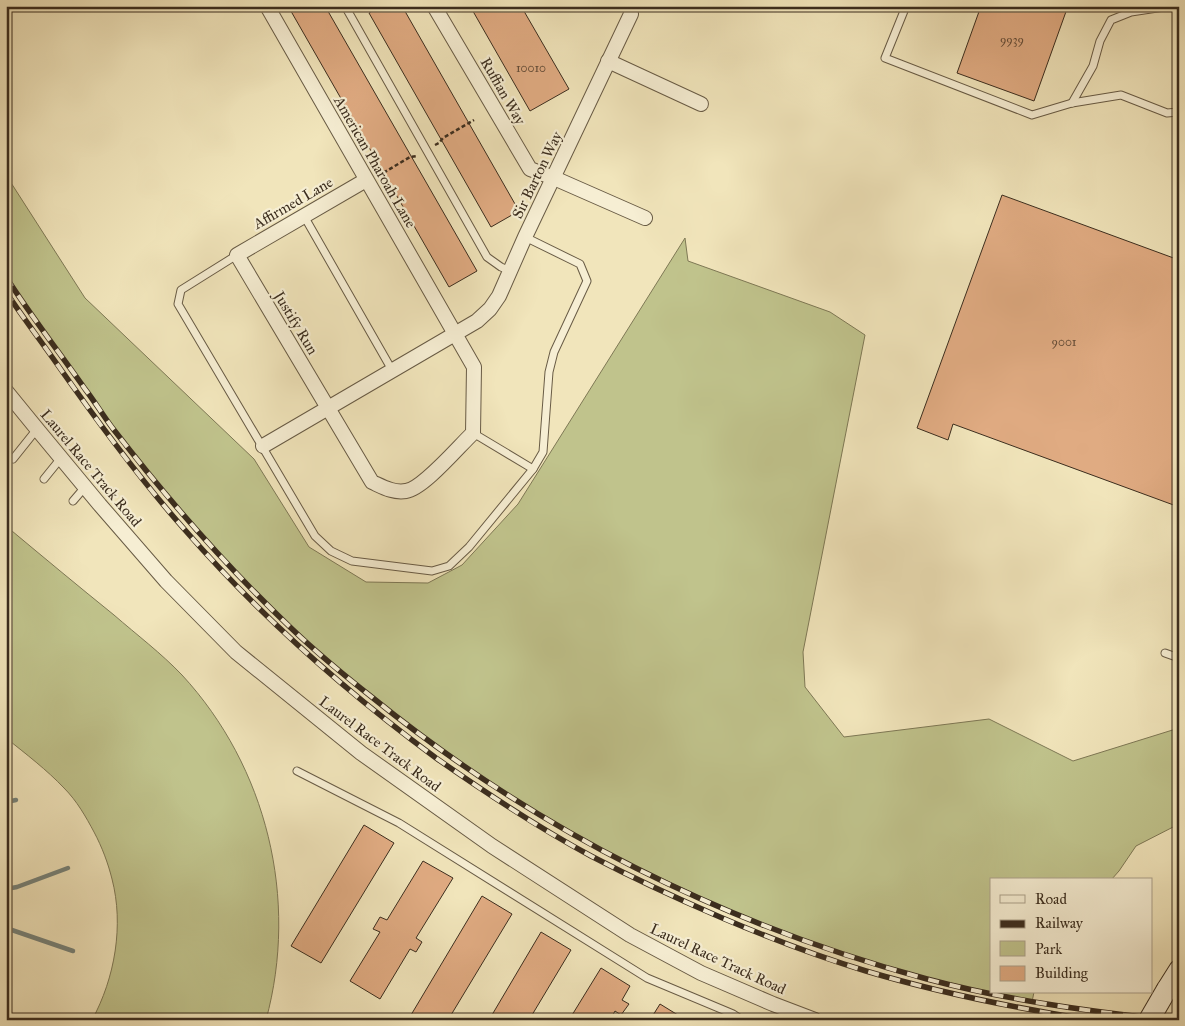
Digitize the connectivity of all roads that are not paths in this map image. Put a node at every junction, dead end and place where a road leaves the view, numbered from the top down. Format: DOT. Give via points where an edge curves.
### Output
graph roads {
  1 [pos="267,6"];
  2 [pos="345,6"];
  3 [pos="434,6"];
  4 [pos="906,6"];
  5 [pos="1179,7"];
  6 [pos="631,14"];
  7 [pos="608,61"];
  8 [pos="1072,103"];
  9 [pos="701,104"];
  10 [pos="1179,112"];
  11 [pos="372,178"];
  12 [pos="554,178"];
  13 [pos="304,216"];
  14 [pos="645,218"];
  15 [pos="525,238"];
  16 [pos="237,255"];
  17 [pos="510,272"];
  18 [pos="454,333"];
  19 [pos="392,370"];
  20 [pos="8,399"];
  21 [pos="328,408"];
  22 [pos="37,429"];
  23 [pos="473,433"];
  24 [pos="262,446"];
  25 [pos="61,458"];
  26 [pos="13,459"];
  27 [pos="533,469"];
  28 [pos="44,479"];
  29 [pos="85,487"];
  30 [pos="73,501"];
  31 [pos="1165,653"];
  32 [pos="1179,658"];
  33 [pos="297,771"];
  34 [pos="1179,970"];
  35 [pos="742,1020"];
  36 [pos="815,1020"];
  37 [pos="1149,1020"];
  1 -- 11 [label="street, American Pharoah Lane"];
  2 -- 17 [label="lane" via="487,257"];
  3 -- 12 [label="street, Ruffian Way" via="530,169"];
  4 -- 8 [label="lane" via="885,58 1032,115"];
  5 -- 8 [label="lane" via="1131,12 1111,20 1100,41 1093,66"];
  6 -- 7 [label="street, Sir Barton Way"];
  7 -- 9 [label="street"];
  7 -- 12 [label="street, Sir Barton Way"];
  8 -- 10 [label="lane" via="1121,95 1167,113"];
  11 -- 13 [label="street, Affirmed Lane"];
  11 -- 18 [label="street, American Pharoah Lane"];
  12 -- 14 [label="street, Ruffian Way"];
  12 -- 15 [label="street, Sir Barton Way"];
  13 -- 16 [label="street, Affirmed Lane"];
  13 -- 19 [label="lane"];
  15 -- 17 [label="street, Sir Barton Way"];
  15 -- 27 [label="lane" via="580,264 587,281 554,352 549,372 544,452"];
  16 -- 21 [label="street, Justify Run"];
  16 -- 24 [label="lane" via="181,290 178,304"];
  17 -- 18 [label="street, Sir Barton Way" via="490,309 477,321"];
  18 -- 19 [label="street, Sir Barton Way"];
  18 -- 23 [label="street, American Pharoah Lane" via="474,367"];
  19 -- 21 [label="street, Sir Barton Way"];
  20 -- 22 [label="street, Laurel Race Track Road"];
  21 -- 23 [label="street, Justify Run" via="372,482 390,490 407,491 424,482"];
  21 -- 24 [label="street, Sir Barton Way"];
  22 -- 25 [label="street, Laurel Race Track Road"];
  22 -- 26 [label="lane"];
  23 -- 27 [label="lane"];
  24 -- 27 [label="lane" via="315,536 331,551 352,561 432,571 449,566 469,548"];
  25 -- 28 [label="lane"];
  25 -- 29 [label="street, Laurel Race Track Road"];
  29 -- 30 [label="lane"];
  29 -- 36 [label="street, Laurel Race Track Road" via="166,581 236,652 361,753 492,846 630,935 701,973"];
  31 -- 32 [label="lane"];
  33 -- 35 [label="lane" via="398,823 647,978"];
  34 -- 37 [label="street, bridge"];
}
